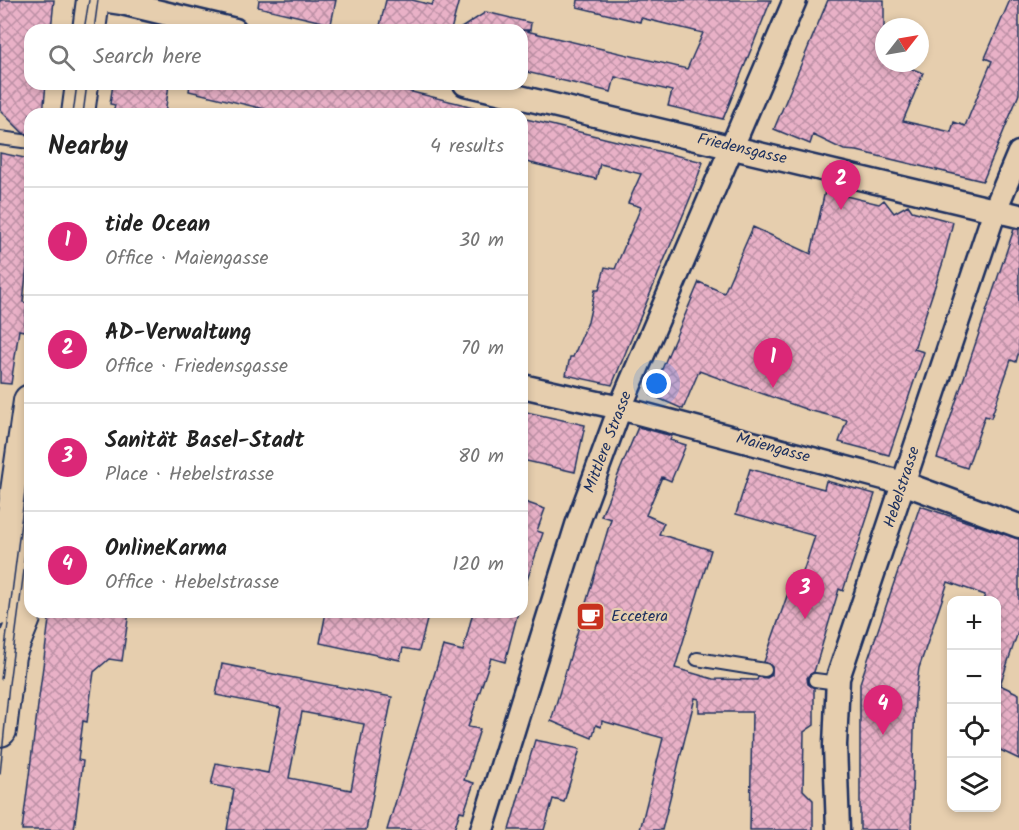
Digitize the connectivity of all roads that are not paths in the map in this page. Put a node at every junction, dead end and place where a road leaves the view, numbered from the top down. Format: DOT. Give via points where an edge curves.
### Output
graph roads {
  1 [pos="93,0"];
  2 [pos="102,0"];
  3 [pos="795,0"];
  4 [pos="90,24"];
  5 [pos="210,24"];
  6 [pos="81,90"];
  7 [pos="491,90"];
  8 [pos="79,108"];
  9 [pos="0,138"];
  10 [pos="24,141"];
  11 [pos="734,147"];
  12 [pos="1019,153"];
  13 [pos="995,210"];
  14 [pos="1019,216"];
  15 [pos="528,387"];
  16 [pos="620,408"];
  17 [pos="24,443"];
  18 [pos="903,483"];
  19 [pos="1019,526"];
  20 [pos="0,609"];
  21 [pos="0,616"];
  22 [pos="24,618"];
  23 [pos="4,654"];
  24 [pos="697,659"];
  25 [pos="765,670"];
  26 [pos="814,680"];
  27 [pos="838,683"];
  28 [pos="0,730"];
  29 [pos="482,830"];
  30 [pos="838,830"];
  1 -- 4 [label="main road"];
  2 -- 5 [label="street"];
  3 -- 11 [label="street, Mittlere Strasse"];
  6 -- 8 [label="main road"];
  7 -- 11 [label="street, Friedensgasse"];
  9 -- 10 [label="lane"];
  11 -- 13 [label="street, Friedensgasse"];
  11 -- 16 [label="street, Mittlere Strasse"];
  12 -- 13 [label="street, Hebelstrasse"];
  13 -- 14 [label="street, Friedensgasse"];
  13 -- 18 [label="street, Hebelstrasse"];
  15 -- 16 [label="street, Maiengasse"];
  16 -- 18 [label="street, Maiengasse"];
  16 -- 29 [label="street, Mittlere Strasse" via="577,525"];
  17 -- 20 [label="main road"];
  18 -- 19 [label="street, Maiengasse"];
  18 -- 27 [label="street, Hebelstrasse"];
  21 -- 23 [label="main road"];
  22 -- 23 [label="main road"];
  23 -- 28 [label="main road"];
  24 -- 25 [label="lane"];
  26 -- 27 [label="lane"];
  27 -- 30 [label="street, Hebelstrasse"];
}
